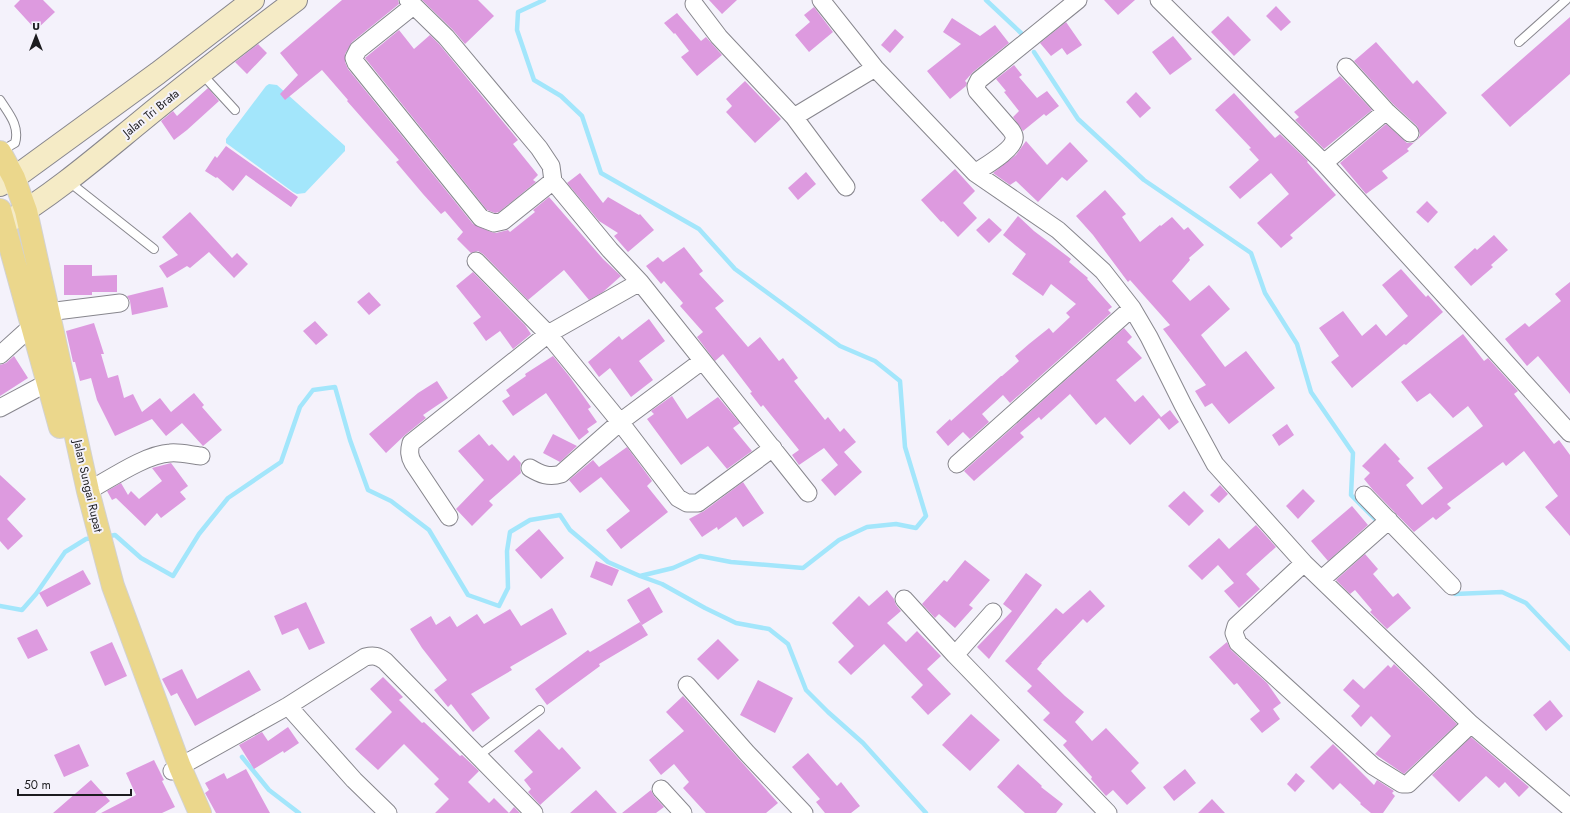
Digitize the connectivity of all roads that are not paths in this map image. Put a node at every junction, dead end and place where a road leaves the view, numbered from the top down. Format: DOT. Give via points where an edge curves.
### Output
graph roads {
  1 [pos="253,0"];
  2 [pos="296,0"];
  3 [pos="821,0"];
  4 [pos="1078,0"];
  5 [pos="1159,0"];
  6 [pos="1566,0"];
  7 [pos="410,3"];
  8 [pos="694,4"];
  9 [pos="205,37"];
  10 [pos="1519,42"];
  11 [pos="221,57"];
  12 [pos="1346,67"];
  13 [pos="875,68"];
  14 [pos="201,73"];
  15 [pos="0,100"];
  16 [pos="235,110"];
  17 [pos="1386,110"];
  18 [pos="794,117"];
  19 [pos="1410,133"];
  20 [pos="0,152"];
  21 [pos="1324,163"];
  22 [pos="976,173"];
  23 [pos="67,181"];
  24 [pos="7,182"];
  25 [pos="553,182"];
  26 [pos="846,187"];
  27 [pos="26,211"];
  28 [pos="2,217"];
  29 [pos="154,249"];
  30 [pos="476,261"];
  31 [pos="640,282"];
  32 [pos="120,303"];
  33 [pos="1132,308"];
  34 [pos="43,318"];
  35 [pos="548,334"];
  36 [pos="0,355"];
  37 [pos="702,361"];
  38 [pos="55,378"];
  39 [pos="0,408"];
  40 [pos="620,422"];
  41 [pos="1570,433"];
  42 [pos="773,448"];
  43 [pos="201,456"];
  44 [pos="957,464"];
  45 [pos="530,468"];
  46 [pos="808,493"];
  47 [pos="1364,495"];
  48 [pos="87,500"];
  49 [pos="449,517"];
  50 [pos="1388,520"];
  51 [pos="1304,563"];
  52 [pos="1322,579"];
  53 [pos="1452,586"];
  54 [pos="904,599"];
  55 [pos="993,612"];
  56 [pos="955,655"];
  57 [pos="687,685"];
  58 [pos="288,706"];
  59 [pos="540,710"];
  60 [pos="1471,724"];
  61 [pos="478,756"];
  62 [pos="176,769"];
  63 [pos="661,789"];
  64 [pos="1570,808"];
  65 [pos="187,813"];
  66 [pos="200,813"];
  67 [pos="388,813"];
  68 [pos="534,813"];
  69 [pos="683,813"];
  70 [pos="804,813"];
  71 [pos="1108,813"];
  1 -- 9 [label="street"];
  2 -- 11 [label="street, Jalan Tri Brata"];
  3 -- 13 [label="street"];
  4 -- 22 [label="street" via="976,83 978,91 1011,130 1014,139 1008,150"];
  5 -- 21 [label="street"];
  6 -- 10 [label="lane"];
  7 -- 25 [label="street" via="446,37 539,148 551,166"];
  7 -- 25 [label="street" via="358,50 354,58 356,63 481,218 494,223 503,221"];
  8 -- 18 [label="street" via="719,37"];
  9 -- 11 [label="street"];
  9 -- 24 [label="street"];
  11 -- 14 [label="street, Jalan Tri Brata"];
  12 -- 17 [label="street"];
  13 -- 18 [label="street"];
  13 -- 22 [label="street"];
  14 -- 16 [label="lane"];
  14 -- 23 [label="street, Jalan Tri Brata"];
  15 -- 20 [label="lane" via="14,122 18,134 15,143"];
  17 -- 19 [label="street"];
  17 -- 21 [label="street"];
  18 -- 26 [label="street"];
  20 -- 24 [label="main road, Jalan Sungai Rupat"];
  21 -- 41 [label="street"];
  22 -- 33 [label="street" via="1058,230 1103,271"];
  23 -- 27 [label="street, Jalan Tri Brata"];
  23 -- 29 [label="lane"];
  24 -- 27 [label="main road, Jalan Sungai Rupat"];
  25 -- 31 [label="street"];
  27 -- 28 [label="street, Jalan Tri Brata"];
  27 -- 34 [label="main road, Jalan Sungai Rupat"];
  28 -- 34 [label="main road, Jalan Sungai Rupat"];
  30 -- 35 [label="street"];
  31 -- 35 [label="street"];
  31 -- 37 [label="street"];
  32 -- 34 [label="street"];
  33 -- 44 [label="street"];
  33 -- 51 [label="street" via="1150,337 1215,464"];
  34 -- 36 [label="street"];
  34 -- 38 [label="main road, Jalan Sungai Rupat"];
  35 -- 40 [label="street"];
  35 -- 49 [label="street" via="411,443 409,456"];
  37 -- 40 [label="street"];
  37 -- 42 [label="street"];
  38 -- 39 [label="street"];
  38 -- 48 [label="main road, Jalan Sungai Rupat"];
  40 -- 42 [label="street" via="678,498 687,503 698,503"];
  40 -- 45 [label="street" via="561,474 545,476"];
  42 -- 46 [label="street"];
  43 -- 48 [label="street" via="171,452 158,454 134,466"];
  47 -- 50 [label="street"];
  48 -- 62 [label="main road, Jalan Sungai Rupat" via="109,586"];
  50 -- 52 [label="street"];
  50 -- 53 [label="street"];
  51 -- 52 [label="street"];
  51 -- 60 [label="street" via="1236,626 1234,633 1238,643 1373,766 1402,784 1408,784"];
  52 -- 60 [label="street"];
  54 -- 56 [label="street"];
  55 -- 56 [label="street"];
  56 -- 71 [label="street"];
  57 -- 70 [label="street"];
  58 -- 61 [label="street" via="366,657 380,657"];
  58 -- 62 [label="street"];
  58 -- 67 [label="street" via="354,780"];
  59 -- 61 [label="lane"];
  60 -- 64 [label="street"];
  61 -- 68 [label="street"];
  62 -- 65 [label="main road, Jalan Sungai Rupat"];
  62 -- 66 [label="main road, Jalan Sungai Rupat"];
  63 -- 69 [label="street"];
}
